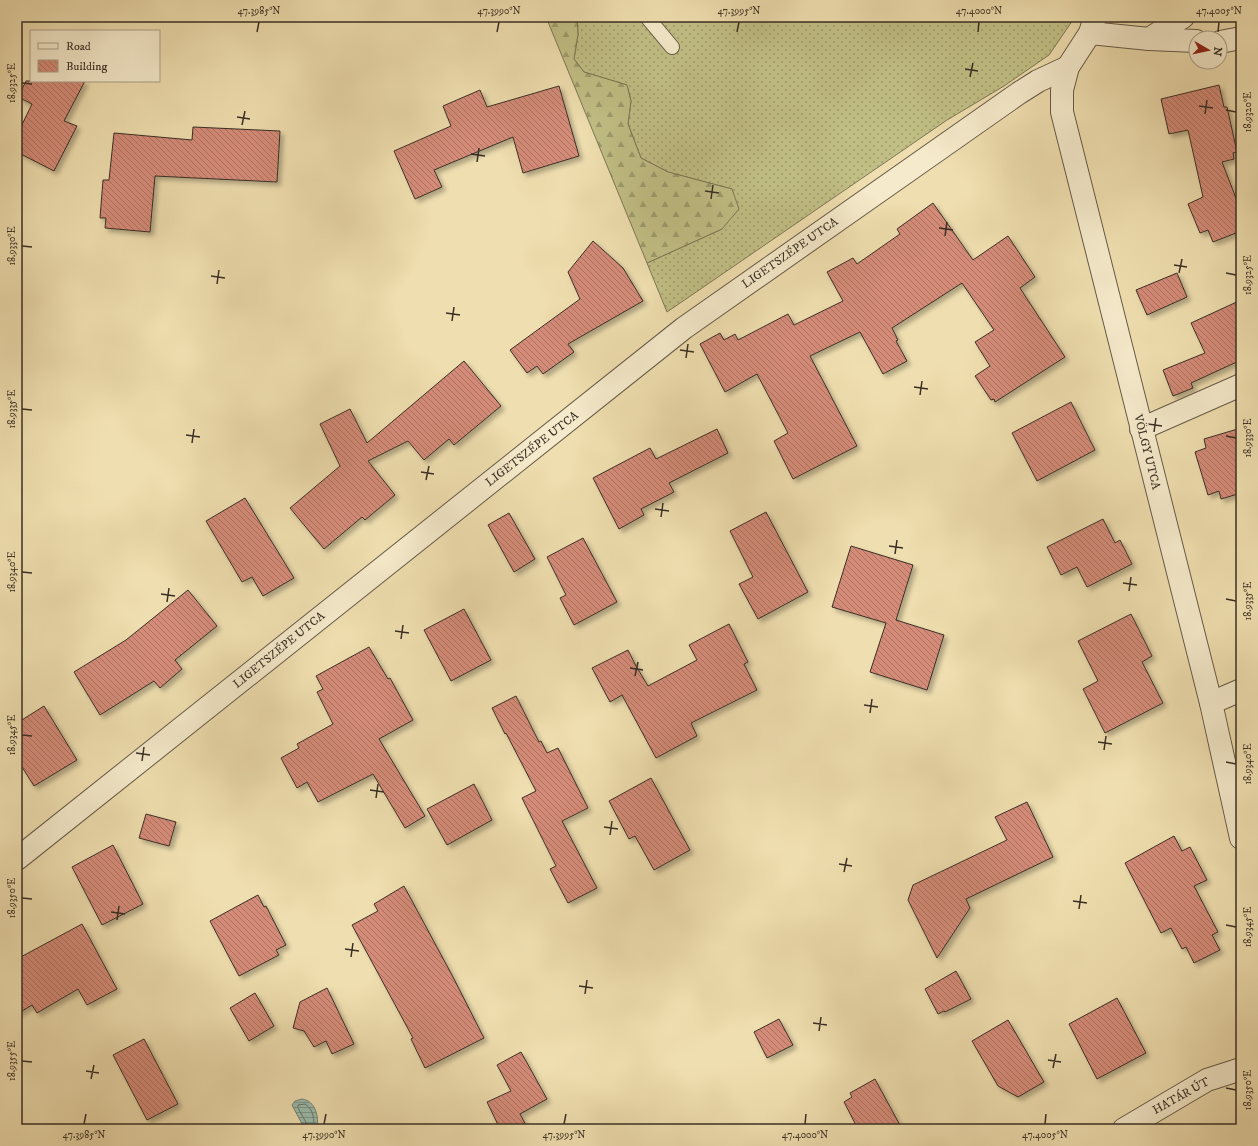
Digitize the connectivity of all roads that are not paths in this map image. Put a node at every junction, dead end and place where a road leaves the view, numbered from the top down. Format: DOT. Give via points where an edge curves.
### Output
graph roads {
  1 [pos="647,17"];
  2 [pos="1183,17"];
  3 [pos="1092,25"];
  4 [pos="1241,38"];
  5 [pos="1149,39"];
  6 [pos="1228,40"];
  7 [pos="1188,41"];
  8 [pos="672,48"];
  9 [pos="1068,66"];
  10 [pos="1241,385"];
  11 [pos="1141,429"];
  12 [pos="1241,690"];
  13 [pos="1211,704"];
  14 [pos="1241,838"];
  15 [pos="17,859"];
  16 [pos="1241,1068"];
  17 [pos="1124,1129"];
  1 -- 8 [label="lane"];
  2 -- 5 [label="street"];
  3 -- 5 [label="street"];
  3 -- 9 [label="street"];
  4 -- 6 [label="street"];
  5 -- 7 [label="street"];
  9 -- 11 [label="street, VÖLGY UTCA" via="1062,90 1062,112"];
  9 -- 15 [label="street, LIGETSZÉPE UTCA" via="1019,93 684,328"];
  10 -- 11 [label="street"];
  11 -- 13 [label="street, VÖLGY UTCA"];
  12 -- 13 [label="street"];
  13 -- 14 [label="street, VÖLGY UTCA"];
  16 -- 17 [label="street, HATÁR ÚT" via="1207,1080"];
}
